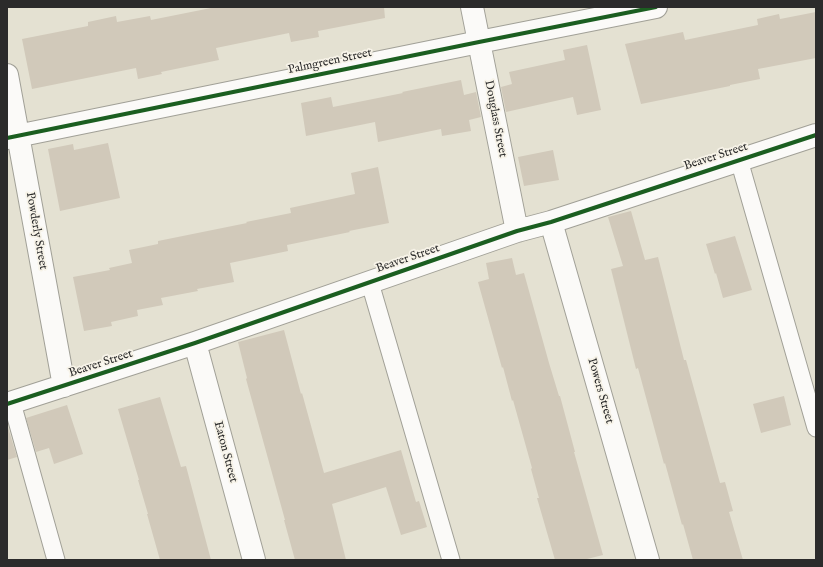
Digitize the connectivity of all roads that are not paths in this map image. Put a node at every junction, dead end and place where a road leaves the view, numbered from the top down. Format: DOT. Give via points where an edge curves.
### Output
graph roads {
  1 [pos="472,7"];
  2 [pos="656,7"];
  3 [pos="479,42"];
  4 [pos="7,75"];
  5 [pos="816,135"];
  6 [pos="13,137"];
  7 [pos="739,160"];
  8 [pos="551,222"];
  9 [pos="517,232"];
  10 [pos="370,282"];
  11 [pos="195,343"];
  12 [pos="64,386"];
  13 [pos="9,404"];
  14 [pos="816,428"];
  15 [pos="56,560"];
  16 [pos="254,560"];
  17 [pos="451,560"];
  18 [pos="648,560"];
  1 -- 3 [label="street, Douglass Street"];
  2 -- 3 [label="street, Palmgreen Street"];
  3 -- 6 [label="street, Palmgreen Street"];
  3 -- 9 [label="street, Douglass Street"];
  4 -- 6 [label="street, Powderly Street"];
  5 -- 7 [label="street, Beaver Street"];
  6 -- 12 [label="street, Powderly Street"];
  7 -- 8 [label="street, Beaver Street"];
  7 -- 14 [label="lane"];
  8 -- 9 [label="street, Beaver Street"];
  8 -- 18 [label="street, Powers Street"];
  9 -- 10 [label="street, Beaver Street"];
  10 -- 11 [label="street, Beaver Street"];
  10 -- 17 [label="lane"];
  11 -- 12 [label="street, Beaver Street"];
  11 -- 16 [label="street, Eaton Street"];
  12 -- 13 [label="street, Beaver Street"];
  13 -- 15 [label="lane"];
}
